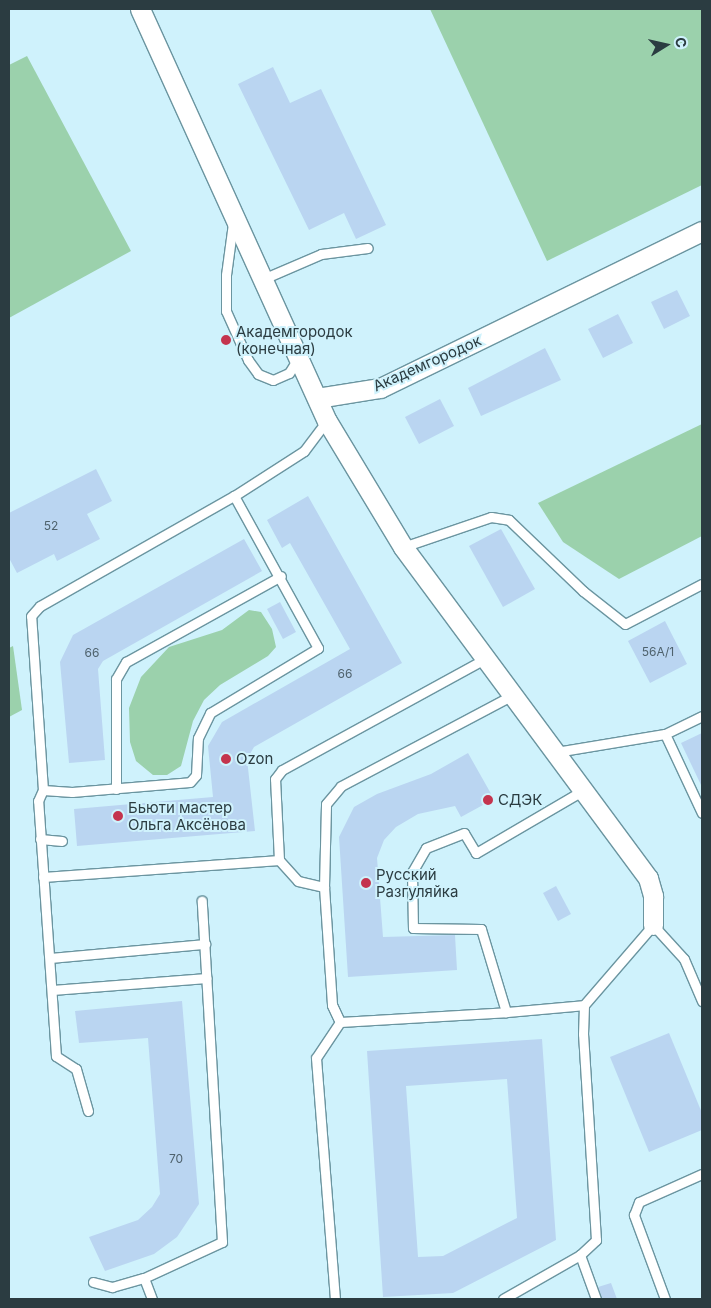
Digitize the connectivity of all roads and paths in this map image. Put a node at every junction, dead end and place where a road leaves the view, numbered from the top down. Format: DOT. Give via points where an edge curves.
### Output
graph roads {
  1 [pos="140,9"];
  2 [pos="234,216"];
  3 [pos="702,231"];
  4 [pos="368,248"];
  5 [pos="263,280"];
  6 [pos="299,357"];
  7 [pos="317,398"];
  8 [pos="327,421"];
  9 [pos="234,496"];
  10 [pos="404,547"];
  11 [pos="281,576"];
  12 [pos="702,584"];
  13 [pos="485,659"];
  14 [pos="511,696"];
  15 [pos="702,716"];
  16 [pos="665,734"];
  17 [pos="554,753"];
  18 [pos="116,789"];
  19 [pos="43,790"];
  20 [pos="582,791"];
  21 [pos="702,813"];
  22 [pos="40,839"];
  23 [pos="62,841"];
  24 [pos="279,860"];
  25 [pos="44,877"];
  26 [pos="324,887"];
  27 [pos="202,901"];
  28 [pos="653,925"];
  29 [pos="205,944"];
  30 [pos="50,958"];
  31 [pos="207,978"];
  32 [pos="52,990"];
  33 [pos="702,1000"];
  34 [pos="584,1005"];
  35 [pos="506,1012"];
  36 [pos="340,1022"];
  37 [pos="88,1111"];
  38 [pos="702,1174"];
  39 [pos="580,1255"];
  40 [pos="144,1278"];
  41 [pos="93,1282"];
  42 [pos="152,1299"];
  43 [pos="335,1299"];
  44 [pos="504,1299"];
  45 [pos="596,1299"];
  46 [pos="665,1299"];
  1 -- 2 [label="street"];
  2 -- 5 [label="street"];
  2 -- 6 [label="lane" via="226,275 226,311 248,360 258,374 273,380 289,373"];
  3 -- 7 [label="street, Академгородок" via="380,388"];
  4 -- 5 [label="lane" via="321,254"];
  5 -- 6 [label="street"];
  6 -- 7 [label="street"];
  7 -- 8 [label="street"];
  8 -- 9 [label="lane" via="304,451"];
  8 -- 10 [label="street"];
  9 -- 11 [label="lane"];
  9 -- 19 [label="lane" via="40,606 30,616"];
  10 -- 12 [label="lane" via="491,517 508,520 583,591 625,624"];
  10 -- 13 [label="street"];
  11 -- 18 [label="lane" via="126,662 116,678"];
  11 -- 18 [label="lane" via="318,648 210,713 198,738 194,780"];
  13 -- 14 [label="street"];
  13 -- 24 [label="lane" via="282,770 275,779"];
  14 -- 17 [label="street"];
  14 -- 26 [label="lane" via="341,786 326,804"];
  15 -- 16 [label="lane"];
  16 -- 17 [label="lane"];
  16 -- 21 [label="lane"];
  17 -- 20 [label="street"];
  18 -- 19 [label="lane"];
  19 -- 22 [label="lane" via="38,801"];
  20 -- 28 [label="street" via="648,878 653,896"];
  20 -- 35 [label="lane" via="476,853 464,833 426,848 412,872 413,928 481,930"];
  22 -- 23 [label="lane"];
  22 -- 25 [label="lane"];
  24 -- 25 [label="lane"];
  24 -- 26 [label="lane" via="298,881"];
  25 -- 30 [label="lane"];
  26 -- 36 [label="lane" via="332,1005"];
  27 -- 29 [label="lane"];
  28 -- 33 [label="lane" via="684,959"];
  28 -- 34 [label="lane"];
  29 -- 30 [label="lane"];
  29 -- 31 [label="lane"];
  30 -- 32 [label="lane"];
  31 -- 32 [label="lane"];
  31 -- 40 [label="lane" via="222,1242"];
  32 -- 37 [label="lane" via="56,1056 76,1069"];
  34 -- 35 [label="lane"];
  34 -- 39 [label="lane" via="596,1240"];
  35 -- 36 [label="lane"];
  36 -- 43 [label="lane" via="316,1058"];
  38 -- 46 [label="lane" via="638,1202 634,1215"];
  39 -- 44 [label="lane"];
  39 -- 45 [label="lane"];
  40 -- 41 [label="lane" via="112,1287"];
  40 -- 42 [label="lane"];
}
